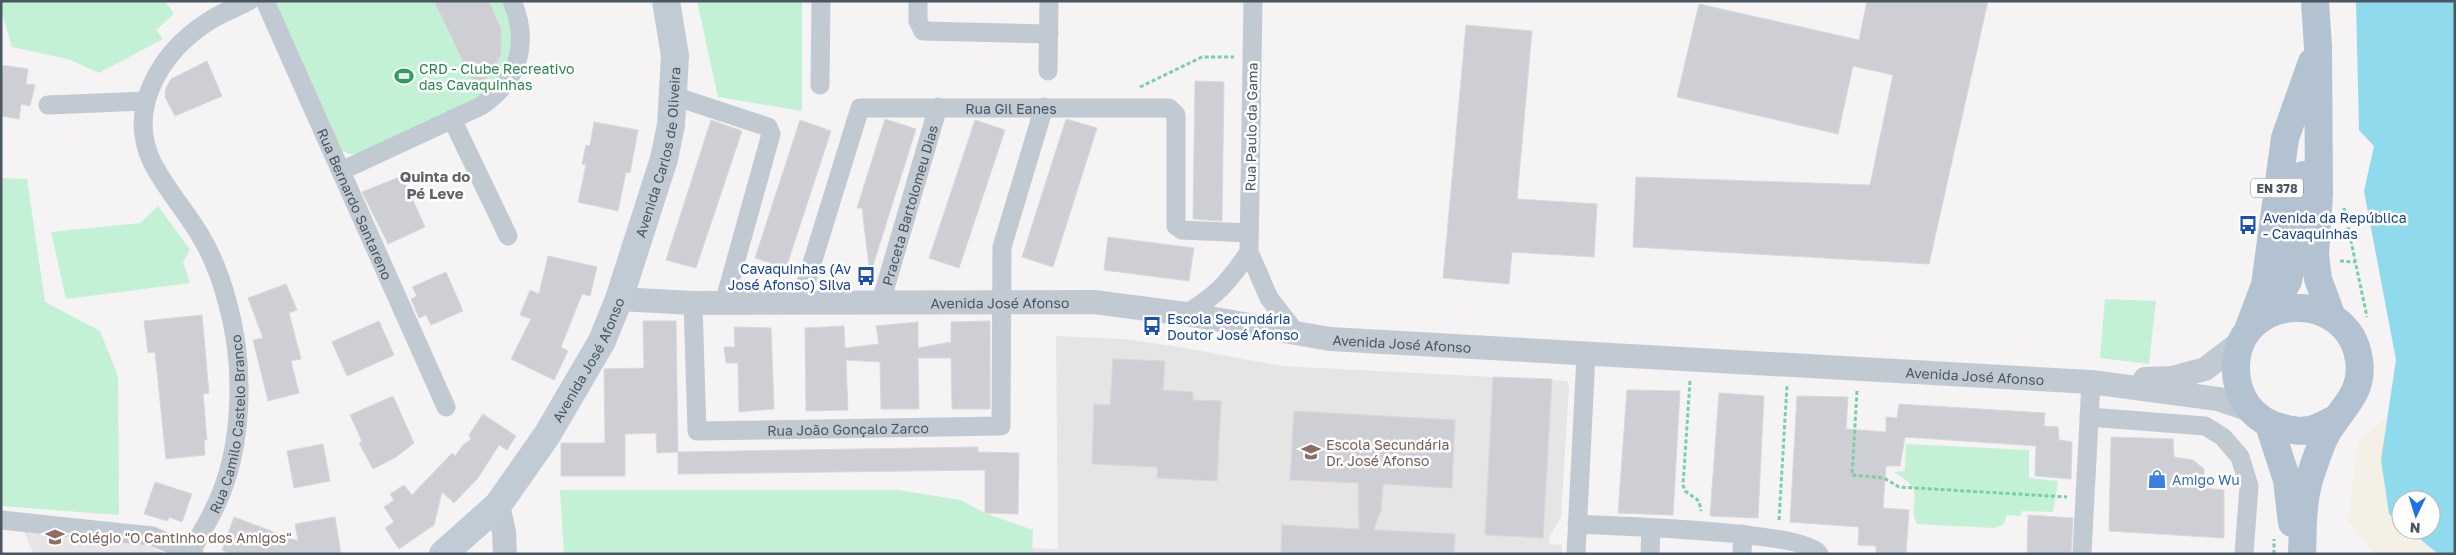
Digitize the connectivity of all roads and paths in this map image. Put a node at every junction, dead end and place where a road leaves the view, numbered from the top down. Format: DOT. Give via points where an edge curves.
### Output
graph roads {
  1 [pos="250,1"];
  2 [pos="265,1"];
  3 [pos="512,1"];
  4 [pos="666,1"];
  5 [pos="821,1"];
  6 [pos="918,1"];
  7 [pos="1049,1"];
  8 [pos="1253,1"];
  9 [pos="2315,1"];
  10 [pos="1048,34"];
  11 [pos="2318,47"];
  12 [pos="1252,57"];
  13 [pos="1048,71"];
  14 [pos="820,85"];
  15 [pos="674,96"];
  16 [pos="145,101"];
  17 [pos="48,105"];
  18 [pos="938,107"];
  19 [pos="1044,107"];
  20 [pos="1124,109"];
  21 [pos="452,119"];
  22 [pos="341,172"];
  23 [pos="2342,200"];
  24 [pos="1249,233"];
  25 [pos="508,236"];
  26 [pos="1248,252"];
  27 [pos="619,299"];
  28 [pos="800,302"];
  29 [pos="881,302"];
  30 [pos="1001,302"];
  31 [pos="693,303"];
  32 [pos="724,303"];
  33 [pos="1186,314"];
  34 [pos="2268,314"];
  35 [pos="2332,317"];
  36 [pos="2369,324"];
  37 [pos="1298,334"];
  38 [pos="2245,336"];
  39 [pos="1586,355"];
  40 [pos="1691,360"];
  41 [pos="1788,366"];
  42 [pos="1858,370"];
  43 [pos="2091,382"];
  44 [pos="446,407"];
  45 [pos="2089,417"];
  46 [pos="2260,418"];
  47 [pos="2333,420"];
  48 [pos="2085,498"];
  49 [pos="498,505"];
  50 [pos="1,520"];
  51 [pos="1779,520"];
  52 [pos="1577,524"];
  53 [pos="1651,529"];
  54 [pos="1700,532"];
  55 [pos="1743,534"];
  56 [pos="192,553"];
  57 [pos="443,554"];
  58 [pos="505,554"];
  59 [pos="1576,554"];
  60 [pos="1650,554"];
  61 [pos="1742,554"];
  62 [pos="1819,554"];
  63 [pos="2082,554"];
  64 [pos="2244,554"];
  65 [pos="2296,554"];
  66 [pos="2302,554"];
  1 -- 16 [label="street, Rua Camilo Castelo Branco" via="209,21 182,42 159,68"];
  2 -- 22 [label="street, Rua Bernardo Santareno"];
  3 -- 21 [label="street" via="519,21 521,43 513,70 497,95"];
  4 -- 15 [label="main road, Avenida Carlos de Oliveira" via="675,56"];
  5 -- 14 [label="street"];
  6 -- 10 [label="street" via="918,21 923,31"];
  7 -- 10 [label="street"];
  8 -- 12 [label="street, Rua Paulo da Gama"];
  9 -- 11 [label="main road, EN 378"];
  10 -- 13 [label="street"];
  11 -- 34 [label="main road, EN 378" via="2294,249 2288,281"];
  11 -- 35 [label="main road, EN 378" via="2319,194 2315,255 2318,279"];
  11 -- 38 [label="main road, EN 378" via="2286,138 2265,285"];
  12 -- 20 [label="path" via="1202,57 1130,92"];
  12 -- 24 [label="street, Rua Paulo da Gama"];
  15 -- 27 [label="main road, Avenida Carlos de Oliveira" via="664,159"];
  15 -- 32 [label="street" via="768,128 771,134"];
  16 -- 17 [label="street"];
  16 -- 56 [label="street, Rua Camilo Castelo Branco" via="142,122 152,162 200,236 216,268 228,302 238,356 239,406 229,466 216,505"];
  18 -- 19 [label="street, Rua Gil Eanes"];
  18 -- 28 [label="street, Rua Gil Eanes" via="860,108"];
  18 -- 29 [label="street, Praceta Bartolomeu Dias"];
  19 -- 20 [label="street, Rua Gil Eanes"];
  19 -- 30 [label="street" via="1002,248"];
  20 -- 24 [label="street, Rua Gil Eanes" via="1169,108 1174,111 1175,222 1178,229"];
  21 -- 22 [label="street"];
  21 -- 25 [label="street"];
  22 -- 44 [label="street, Rua Bernardo Santareno"];
  23 -- 36 [label="path"];
  24 -- 26 [label="street, Rua Paulo da Gama"];
  26 -- 33 [label="street, Rua Paulo da Gama" via="1231,279 1212,298"];
  26 -- 37 [label="street, Rua Paulo da Gama" via="1269,298"];
  27 -- 31 [label="street, Avenida José Afonso"];
  27 -- 49 [label="main road, Avenida José Afonso" via="602,341 581,379"];
  28 -- 29 [label="street, Avenida José Afonso"];
  28 -- 32 [label="street, Avenida José Afonso"];
  29 -- 30 [label="street, Avenida José Afonso"];
  30 -- 31 [label="street, Rua João Gonçalo Zarco" via="1001,426 698,431"];
  30 -- 33 [label="street, Avenida José Afonso" via="1094,302"];
  31 -- 32 [label="street, Avenida José Afonso"];
  33 -- 37 [label="street, Avenida José Afonso"];
  34 -- 35 [label="main road, EN 378" via="2294,306 2314,309"];
  34 -- 38 [label="main road, EN 378"];
  35 -- 47 [label="main road, EN 378" via="2349,334 2360,359 2358,384 2348,406"];
  37 -- 39 [label="street, Avenida José Afonso" via="1361,342"];
  38 -- 43 [label="street, Avenida José Afonso" via="2205,369 2189,374 2172,378"];
  38 -- 46 [label="main road, EN 378" via="2236,358 2236,379 2241,395"];
  39 -- 40 [label="street, Avenida José Afonso"];
  39 -- 52 [label="street"];
  40 -- 41 [label="street, Avenida José Afonso"];
  40 -- 54 [label="path" via="1683,486 1700,501"];
  41 -- 42 [label="street, Avenida José Afonso"];
  41 -- 51 [label="path"];
  42 -- 43 [label="street, Avenida José Afonso"];
  42 -- 48 [label="path" via="1852,475 1884,478 1899,487"];
  43 -- 45 [label="street"];
  43 -- 46 [label="street, Avenida José Afonso" via="2210,398"];
  45 -- 48 [label="street"];
  45 -- 64 [label="street" via="2205,426 2223,437 2240,457 2249,486"];
  46 -- 47 [label="main road, EN 378" via="2296,432"];
  46 -- 65 [label="main road, EN 378" via="2287,480"];
  47 -- 66 [label="main road, EN 378" via="2323,440 2306,494"];
  48 -- 63 [label="street"];
  49 -- 57 [label="main road, Avenida José Afonso"];
  49 -- 58 [label="street"];
  50 -- 56 [label="street" via="152,536"];
  52 -- 53 [label="street"];
  52 -- 59 [label="street"];
  53 -- 54 [label="street"];
  53 -- 60 [label="street"];
  54 -- 55 [label="street"];
  55 -- 61 [label="street"];
  55 -- 62 [label="street" via="1802,544"];
}
